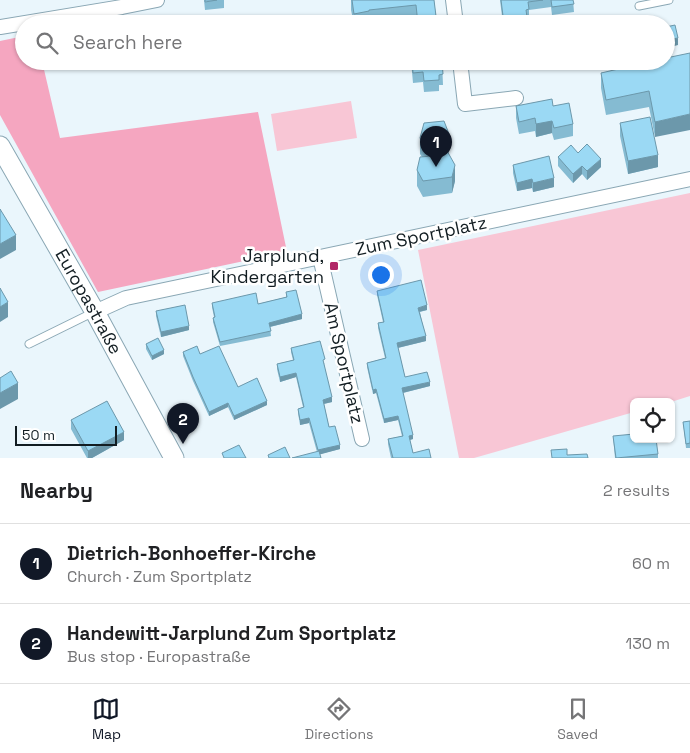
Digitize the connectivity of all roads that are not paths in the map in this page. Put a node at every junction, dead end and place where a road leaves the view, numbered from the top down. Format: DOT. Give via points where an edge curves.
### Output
graph roads {
  1 [pos="157,0"];
  2 [pos="453,0"];
  3 [pos="669,0"];
  4 [pos="639,6"];
  5 [pos="76,15"];
  6 [pos="455,15"];
  7 [pos="15,25"];
  8 [pos="0,28"];
  9 [pos="461,70"];
  10 [pos="516,98"];
  11 [pos="0,146"];
  12 [pos="690,180"];
  13 [pos="320,257"];
  14 [pos="95,312"];
  15 [pos="29,344"];
  16 [pos="362,439"];
  17 [pos="174,458"];
  1 -- 5 [label="street"];
  2 -- 6 [label="street"];
  3 -- 4 [label="lane"];
  7 -- 8 [label="street"];
  9 -- 10 [label="street" via="465,104"];
  11 -- 14 [label="main road, Europastraße"];
  12 -- 13 [label="street, Zum Sportplatz"];
  13 -- 14 [label="street, Zum Sportplatz" via="126,298"];
  13 -- 16 [label="street, Am Sportplatz"];
  14 -- 15 [label="lane"];
  14 -- 17 [label="main road, Europastraße"];
}
